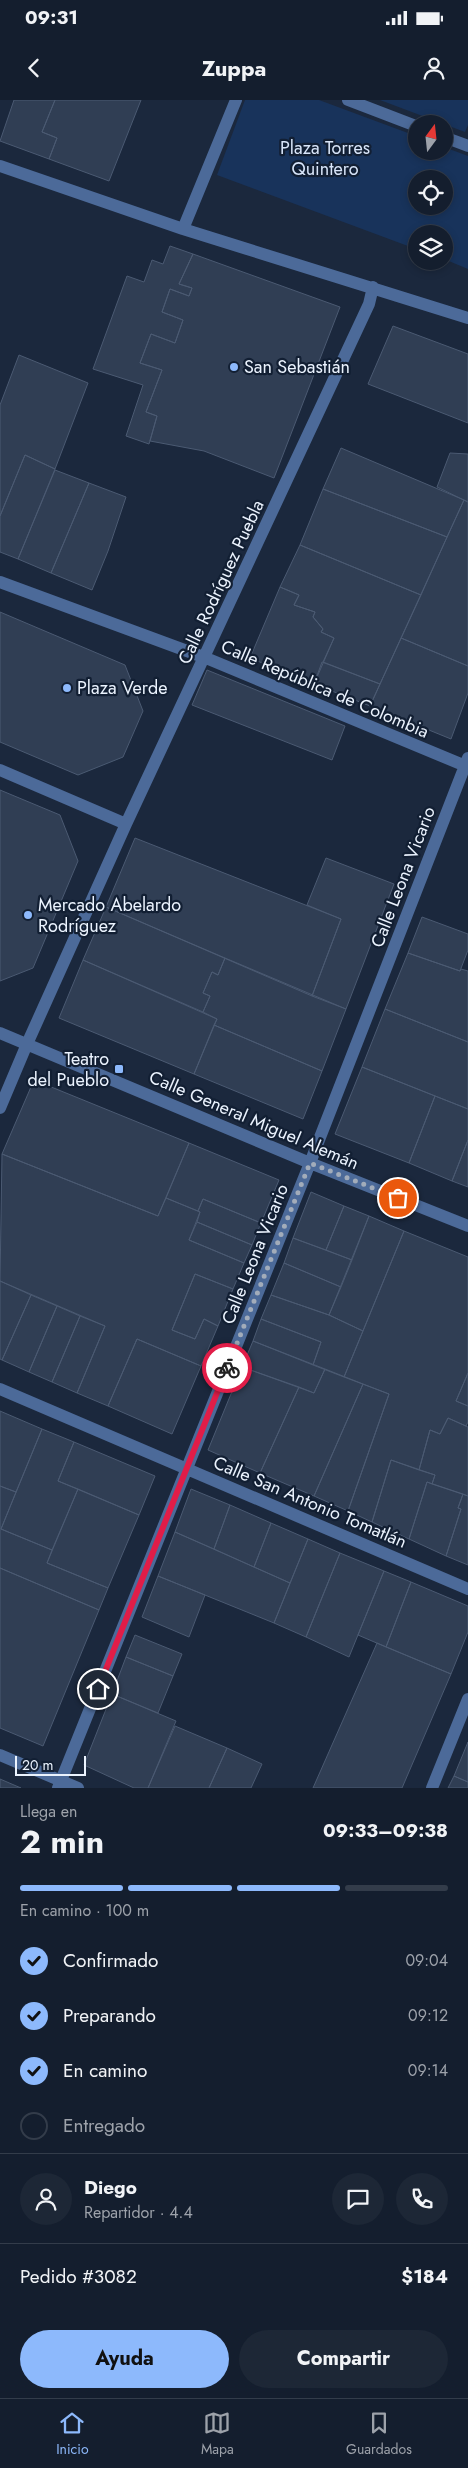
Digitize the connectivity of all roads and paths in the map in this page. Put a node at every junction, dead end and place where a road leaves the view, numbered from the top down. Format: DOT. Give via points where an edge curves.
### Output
graph roads {
  1 [pos="236,100"];
  2 [pos="354,101"];
  3 [pos="408,123"];
  4 [pos="453,140"];
  5 [pos="468,146"];
  6 [pos="0,166"];
  7 [pos="183,229"];
  8 [pos="373,287"];
  9 [pos="468,318"];
  10 [pos="0,582"];
  11 [pos="206,658"];
  12 [pos="467,764"];
  13 [pos="0,770"];
  14 [pos="126,824"];
  15 [pos="0,1033"];
  16 [pos="27,1044"];
  17 [pos="0,1108"];
  18 [pos="310,1163"];
  19 [pos="468,1226"];
  20 [pos="0,1389"];
  21 [pos="187,1469"];
  22 [pos="468,1589"];
  23 [pos="468,1699"];
  24 [pos="0,1755"];
  25 [pos="60,1784"];
  26 [pos="78,1788"];
  27 [pos="432,1788"];
  1 -- 7 [label="street"];
  2 -- 3 [label="street"];
  4 -- 5 [label="street"];
  6 -- 7 [label="street"];
  7 -- 8 [label="street"];
  8 -- 9 [label="street"];
  8 -- 11 [label="street, Calle Rodríguez Puebla" via="369,304"];
  10 -- 11 [label="street, Calle República de Colombia"];
  11 -- 12 [label="street, Calle República de Colombia"];
  11 -- 14 [label="street, Calle Rodríguez Puebla"];
  12 -- 18 [label="street, Calle Leona Vicario"];
  13 -- 14 [label="street"];
  14 -- 16 [label="street, Calle Rodríguez Puebla"];
  15 -- 16 [label="street, Calle General Miguel Alemán"];
  16 -- 17 [label="street, Calle Rodríguez Puebla"];
  16 -- 18 [label="street, Calle General Miguel Alemán"];
  18 -- 19 [label="street, Calle General Miguel Alemán"];
  18 -- 21 [label="street, Calle Leona Vicario"];
  20 -- 21 [label="street, Calle San Antonio Tomatlán"];
  21 -- 22 [label="street, Calle San Antonio Tomatlán"];
  21 -- 25 [label="street, Calle Leona Vicario"];
  23 -- 27 [label="street"];
  24 -- 25 [label="street"];
  25 -- 26 [label="street"];
}
